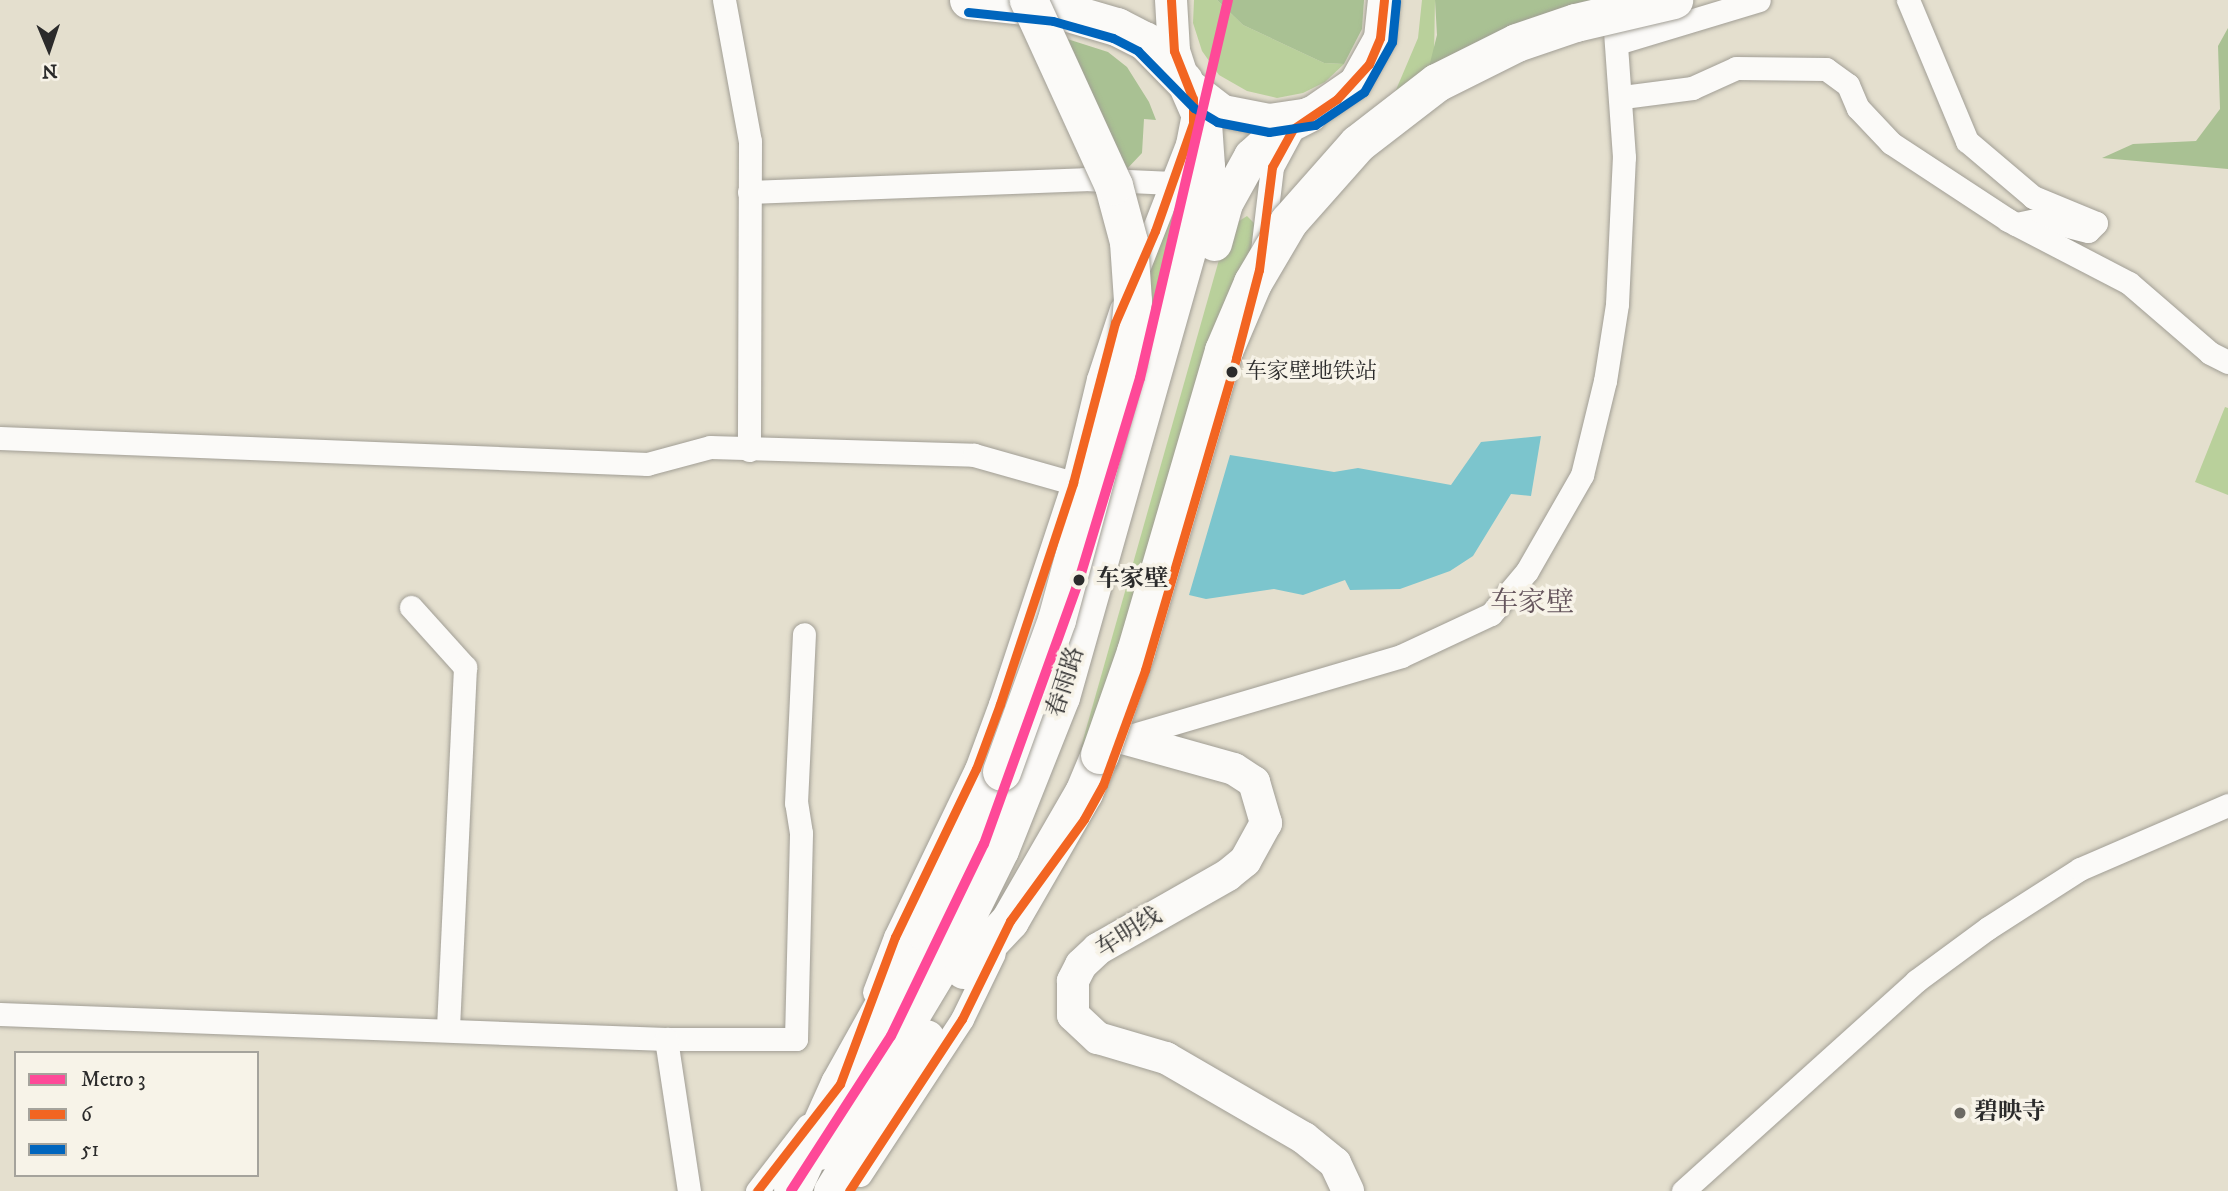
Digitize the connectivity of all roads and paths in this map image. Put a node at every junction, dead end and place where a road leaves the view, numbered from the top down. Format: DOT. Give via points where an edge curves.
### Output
graph roads {
  1 [pos="724,0"];
  2 [pos="969,0"];
  3 [pos="1029,0"];
  4 [pos="1171,0"];
  5 [pos="1384,0"];
  6 [pos="1612,0"];
  7 [pos="1674,0"];
  8 [pos="1759,0"];
  9 [pos="1908,0"];
  10 [pos="1617,43"];
  11 [pos="1189,90"];
  12 [pos="1623,97"];
  13 [pos="1310,114"];
  14 [pos="1173,183"];
  15 [pos="748,192"];
  16 [pos="2016,224"];
  17 [pos="2228,362"];
  18 [pos="0,438"];
  19 [pos="749,450"];
  20 [pos="1073,483"];
  21 [pos="411,607"];
  22 [pos="804,634"];
  23 [pos="1112,747"];
  24 [pos="2228,805"];
  25 [pos="1010,922"];
  26 [pos="964,970"];
  27 [pos="0,1014"];
  28 [pos="448,1030"];
  29 [pos="666,1039"];
  30 [pos="840,1084"];
  31 [pos="780,1190"];
  32 [pos="689,1191"];
  33 [pos="831,1191"];
  34 [pos="849,1191"];
  35 [pos="1348,1191"];
  36 [pos="1683,1191"];
  1 -- 15 [label="street" via="750,141"];
  2 -- 11 [label="highway" via="1055,9 1117,27 1145,41"];
  3 -- 30 [label="highway, bridge" via="1114,186 1129,242 1133,301 1127,363 1057,620 1002,772 925,932"];
  4 -- 11 [label="main road" via="1171,35"];
  5 -- 13 [label="main road" via="1380,38 1369,64 1337,99"];
  6 -- 10 [label="street"];
  7 -- 23 [label="highway, bridge" via="1558,29 1454,73 1412,99 1358,144 1289,222 1253,284 1224,351"];
  8 -- 10 [label="street"];
  9 -- 16 [label="street" via="1967,141 2033,197 2096,223 2088,231 2040,219"];
  10 -- 12 [label="street"];
  11 -- 13 [label="main road" via="1245,117"];
  11 -- 14 [label="street" via="1193,123"];
  11 -- 31 [label="main road, 春雨路" via="1207,148 1202,201 1062,698 1001,850 953,947 884,1062"];
  12 -- 16 [label="street" via="1692,88 1736,68 1826,69 1848,85 1858,108 1891,143"];
  12 -- 23 [label="street" via="1617,304 1605,381 1582,475 1527,571 1491,614 1412,651"];
  13 -- 23 [label="street" via="1293,129 1272,167 1259,270 1236,358"];
  13 -- 26 [label="main road, 春雨路" via="1264,143 1225,203 1077,715 1053,782"];
  14 -- 15 [label="street" via="1084,179"];
  14 -- 20 [label="street" via="1115,323"];
  15 -- 19 [label="street"];
  16 -- 17 [label="street" via="2129,283"];
  18 -- 19 [label="street" via="647,464 710,447"];
  19 -- 20 [label="street" via="974,455"];
  20 -- 30 [label="street" via="976,769 895,937"];
  21 -- 28 [label="street" via="465,667"];
  22 -- 29 [label="street" via="796,803 801,833 796,1039"];
  23 -- 25 [label="highway"];
  23 -- 35 [label="main road, 车明线" via="1234,769 1255,782 1266,823 1245,861 1228,875 1098,949 1081,965 1073,981 1073,1015 1098,1038 1166,1058 1304,1138 1335,1163"];
  24 -- 36 [label="street" via="2080,869 1988,928 1916,981"];
  25 -- 26 [label="highway"];
  25 -- 34 [label="street" via="962,1020"];
  26 -- 33 [label="main road, 春雨路" via="899,1085"];
  27 -- 28 [label="street"];
  28 -- 29 [label="street"];
  29 -- 32 [label="street"];
  30 -- 31 [label="highway"];
}
